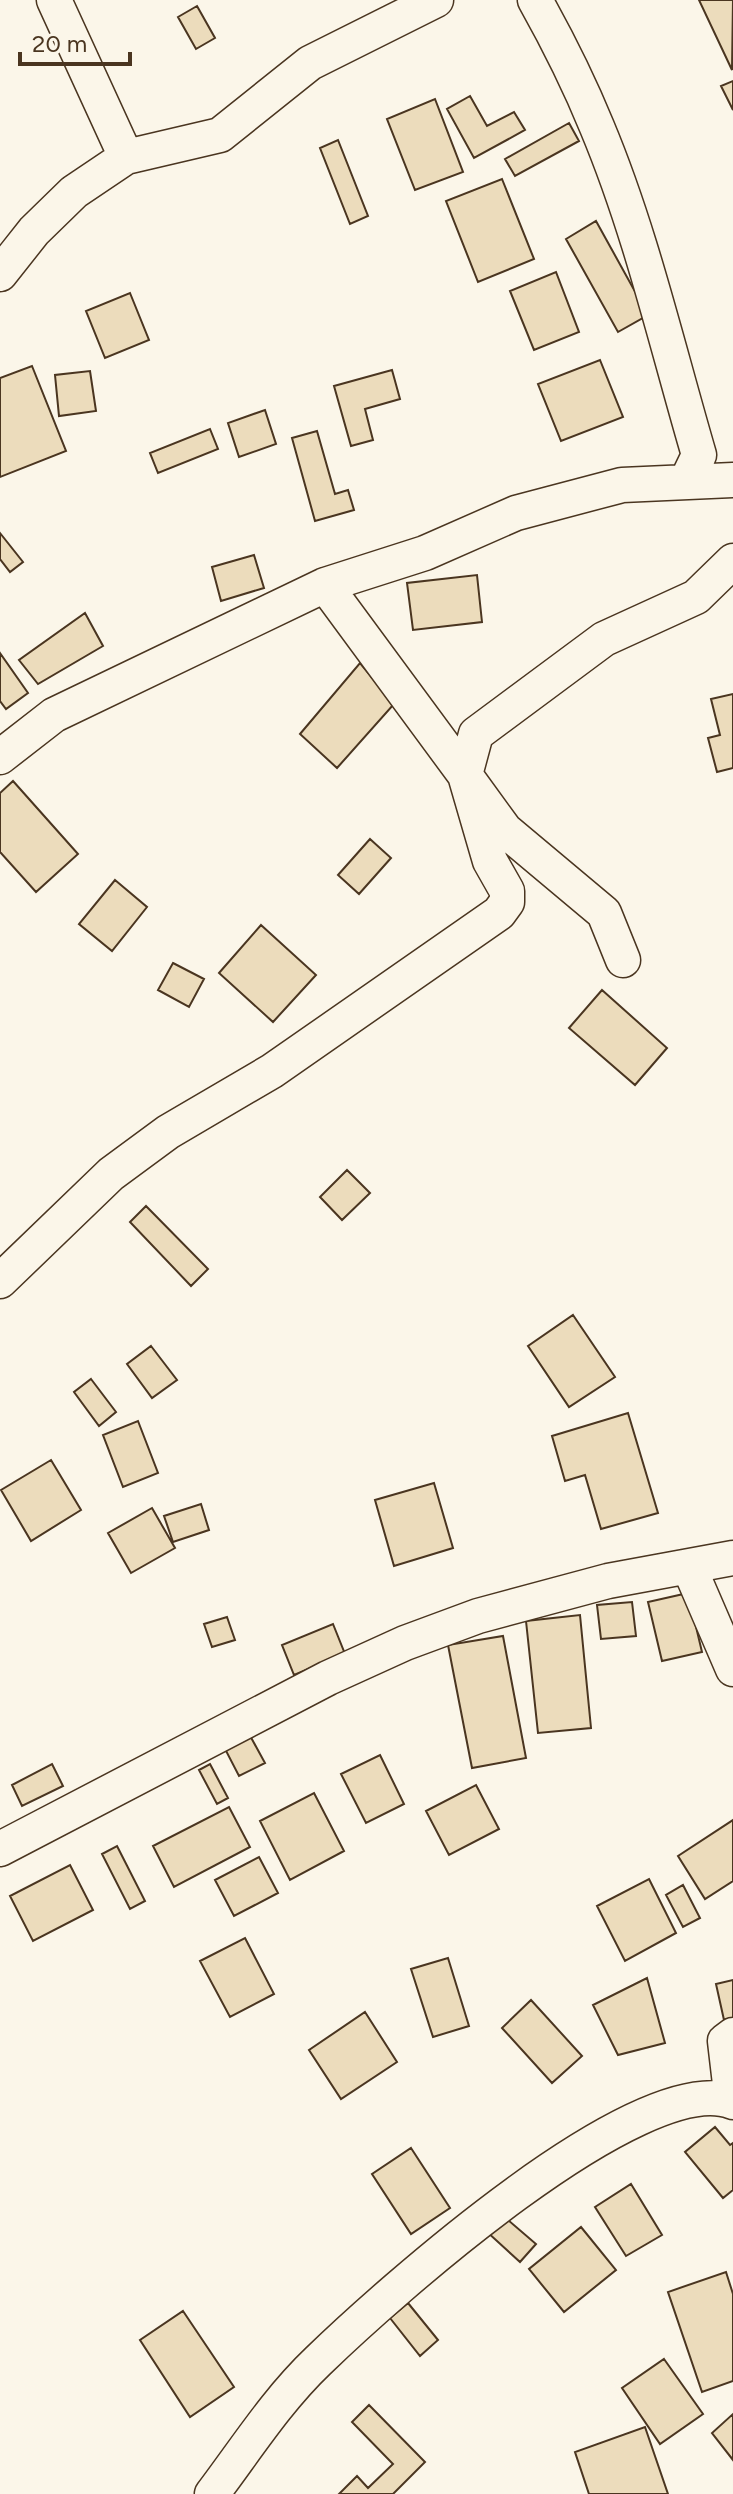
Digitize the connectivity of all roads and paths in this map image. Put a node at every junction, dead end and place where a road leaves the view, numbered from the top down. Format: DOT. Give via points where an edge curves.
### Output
graph roads {
  1 [pos="54,0"];
  2 [pos="436,0"];
  3 [pos="535,0"];
  4 [pos="126,157"];
  5 [pos="0,274"];
  6 [pos="687,480"];
  7 [pos="733,480"];
  8 [pos="733,561"];
  9 [pos="325,585"];
  10 [pos="0,757"];
  11 [pos="465,775"];
  12 [pos="623,960"];
  13 [pos="0,1281"];
  14 [pos="733,1558"];
  15 [pos="689,1567"];
  16 [pos="733,1669"];
  17 [pos="0,1849"];
  18 [pos="733,2035"];
  19 [pos="732,2101"];
  20 [pos="212,2494"];
  1 -- 4 [label="street"];
  2 -- 4 [label="street" via="310,63 220,135"];
  3 -- 6 [label="street" via="599,130 635,241 699,455"];
  4 -- 5 [label="street" via="74,192"];
  6 -- 7 [label="street"];
  6 -- 9 [label="street" via="622,485 516,513 425,553"];
  8 -- 11 [label="street" via="696,597 604,639 476,734"];
  9 -- 10 [label="street" via="54,715"];
  9 -- 11 [label="street"];
  11 -- 12 [label="street" via="505,830 604,913"];
  11 -- 13 [label="street" via="490,861 507,891 499,913 272,1071 168,1132 111,1174"];
  14 -- 15 [label="street"];
  15 -- 16 [label="street"];
  15 -- 17 [label="street" via="608,1581 478,1616 405,1643"];
  18 -- 19 [label="street" via="725,2041"];
  19 -- 20 [label="street" via="684,2099 619,2128 518,2190 317,2362"];
}
